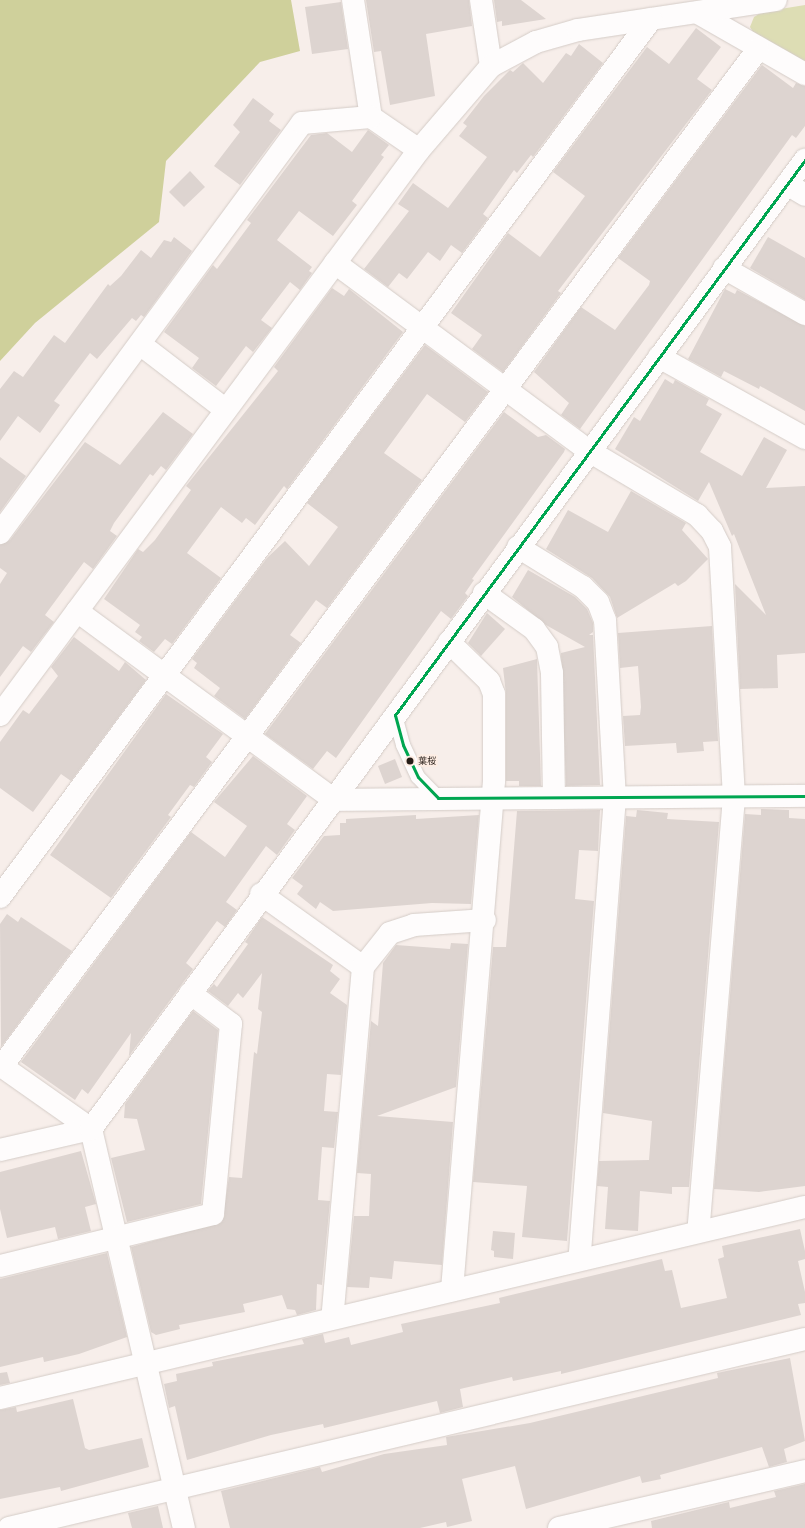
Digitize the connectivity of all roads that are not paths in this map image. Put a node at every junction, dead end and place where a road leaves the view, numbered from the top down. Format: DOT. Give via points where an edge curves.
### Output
graph roads {
  1 [pos="353,0"];
  2 [pos="481,0"];
  3 [pos="768,1"];
  4 [pos="698,13"];
  5 [pos="651,19"];
  6 [pos="758,48"];
  7 [pos="491,66"];
  8 [pos="805,74"];
  9 [pos="371,117"];
  10 [pos="419,150"];
  11 [pos="805,160"];
  12 [pos="787,184"];
  13 [pos="805,195"];
  14 [pos="335,263"];
  15 [pos="724,268"];
  16 [pos="805,314"];
  17 [pos="422,328"];
  18 [pos="140,344"];
  19 [pos="659,357"];
  20 [pos="505,389"];
  21 [pos="226,410"];
  22 [pos="805,438"];
  23 [pos="589,451"];
  24 [pos="0,534"];
  25 [pos="518,547"];
  26 [pos="484,593"];
  27 [pos="77,611"];
  28 [pos="449,642"];
  29 [pos="164,675"];
  30 [pos="395,714"];
  31 [pos="0,716"];
  32 [pos="247,736"];
  33 [pos="805,796"];
  34 [pos="614,797"];
  35 [pos="734,797"];
  36 [pos="438,798"];
  37 [pos="494,798"];
  38 [pos="554,798"];
  39 [pos="334,800"];
  40 [pos="261,894"];
  41 [pos="0,897"];
  42 [pos="485,920"];
  43 [pos="363,968"];
  44 [pos="190,993"];
  45 [pos="1,1065"];
  46 [pos="91,1129"];
  47 [pos="0,1150"];
  48 [pos="805,1207"];
  49 [pos="698,1232"];
  50 [pos="116,1238"];
  51 [pos="579,1260"];
  52 [pos="0,1266"];
  53 [pos="452,1290"];
  54 [pos="332,1318"];
  55 [pos="805,1339"];
  56 [pos="146,1364"];
  57 [pos="0,1398"];
  58 [pos="805,1471"];
  59 [pos="175,1489"];
  60 [pos="9,1528"];
  61 [pos="184,1528"];
  62 [pos="559,1528"];
  1 -- 9 [label="street"];
  2 -- 7 [label="street"];
  3 -- 4 [label="street"];
  4 -- 5 [label="street"];
  4 -- 6 [label="street"];
  5 -- 7 [label="street" via="578,30 536,42"];
  5 -- 17 [label="street"];
  6 -- 8 [label="street"];
  6 -- 20 [label="street"];
  7 -- 10 [label="street"];
  9 -- 10 [label="street"];
  9 -- 18 [label="street" via="302,123"];
  10 -- 14 [label="street"];
  11 -- 12 [label="street"];
  12 -- 13 [label="street"];
  12 -- 15 [label="street"];
  14 -- 17 [label="street"];
  14 -- 21 [label="street"];
  15 -- 16 [label="street"];
  15 -- 19 [label="street"];
  17 -- 20 [label="street"];
  17 -- 29 [label="street"];
  18 -- 21 [label="street"];
  18 -- 24 [label="street"];
  19 -- 22 [label="street"];
  19 -- 23 [label="street"];
  20 -- 23 [label="street"];
  20 -- 32 [label="street"];
  21 -- 27 [label="street"];
  23 -- 25 [label="street"];
  23 -- 35 [label="street" via="697,515 712,531 720,548"];
  25 -- 26 [label="street"];
  25 -- 34 [label="street" via="583,587 598,602 605,620"];
  26 -- 28 [label="street"];
  26 -- 38 [label="street" via="534,628 547,647 552,673"];
  27 -- 29 [label="street"];
  27 -- 31 [label="street"];
  28 -- 30 [label="street"];
  28 -- 37 [label="street" via="489,680 494,694"];
  29 -- 32 [label="street"];
  29 -- 41 [label="street"];
  30 -- 36 [label="lane" via="403,745 418,777"];
  30 -- 39 [label="street"];
  32 -- 39 [label="street"];
  32 -- 45 [label="street"];
  33 -- 35 [label="street"];
  34 -- 35 [label="street"];
  34 -- 38 [label="street"];
  34 -- 51 [label="street"];
  35 -- 49 [label="street"];
  36 -- 37 [label="street"];
  36 -- 39 [label="street"];
  37 -- 38 [label="street"];
  37 -- 42 [label="street"];
  39 -- 40 [label="street"];
  40 -- 43 [label="street"];
  40 -- 44 [label="street"];
  42 -- 43 [label="street" via="414,925 390,933"];
  42 -- 53 [label="street"];
  43 -- 54 [label="street"];
  44 -- 46 [label="street"];
  44 -- 50 [label="street" via="231,1024 214,1214"];
  45 -- 46 [label="street"];
  46 -- 47 [label="street"];
  46 -- 50 [label="street"];
  48 -- 49 [label="street"];
  49 -- 51 [label="street"];
  50 -- 52 [label="street"];
  50 -- 56 [label="street"];
  51 -- 53 [label="street"];
  53 -- 54 [label="street"];
  54 -- 56 [label="street"];
  55 -- 59 [label="street"];
  56 -- 57 [label="street"];
  56 -- 59 [label="street"];
  58 -- 62 [label="street"];
  59 -- 60 [label="street"];
  59 -- 61 [label="street"];
}
